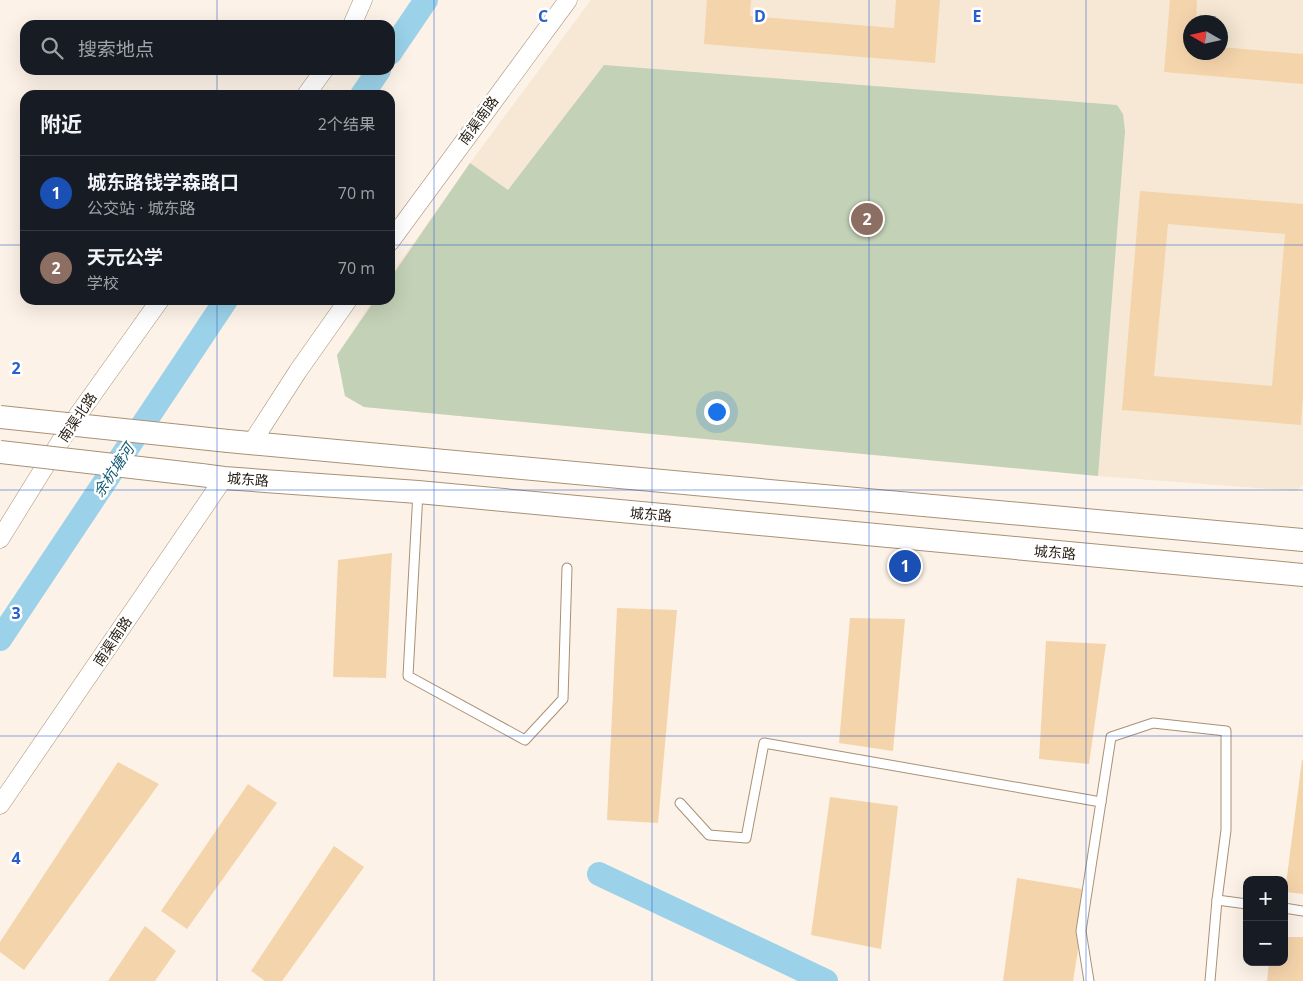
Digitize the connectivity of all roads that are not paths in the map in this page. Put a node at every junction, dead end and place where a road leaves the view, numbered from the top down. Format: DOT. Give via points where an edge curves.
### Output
graph roads {
  1 [pos="363,0"];
  2 [pos="568,0"];
  3 [pos="354,20"];
  4 [pos="320,75"];
  5 [pos="310,90"];
  6 [pos="395,235"];
  7 [pos="156,305"];
  8 [pos="344,305"];
  9 [pos="0,417"];
  10 [pos="252,444"];
  11 [pos="0,452"];
  12 [pos="224,478"];
  13 [pos="418,492"];
  14 [pos="0,539"];
  15 [pos="1303,540"];
  16 [pos="566,568"];
  17 [pos="1303,575"];
  18 [pos="680,802"];
  19 [pos="1101,802"];
  20 [pos="0,805"];
  21 [pos="1217,900"];
  22 [pos="1243,903"];
  23 [pos="1288,908"];
  24 [pos="1303,910"];
  25 [pos="1089,981"];
  26 [pos="1210,981"];
  1 -- 3 [label="street"];
  2 -- 6 [label="street, 南渠南路"];
  4 -- 5 [label="street"];
  7 -- 14 [label="street, 南渠北路" via="70,426"];
  8 -- 10 [label="street"];
  9 -- 10 [label="street, bridge"];
  10 -- 15 [label="street"];
  11 -- 12 [label="street, 城东路, bridge"];
  12 -- 13 [label="street, 城东路"];
  12 -- 20 [label="street, 南渠南路"];
  13 -- 16 [label="lane" via="408,676 525,740 563,699"];
  13 -- 17 [label="street, 城东路"];
  18 -- 19 [label="lane" via="709,835 746,838 764,743"];
  19 -- 21 [label="lane" via="1111,737 1153,723 1226,731 1226,830"];
  19 -- 25 [label="lane" via="1081,931"];
  21 -- 22 [label="lane"];
  21 -- 26 [label="lane"];
  23 -- 24 [label="lane"];
}
